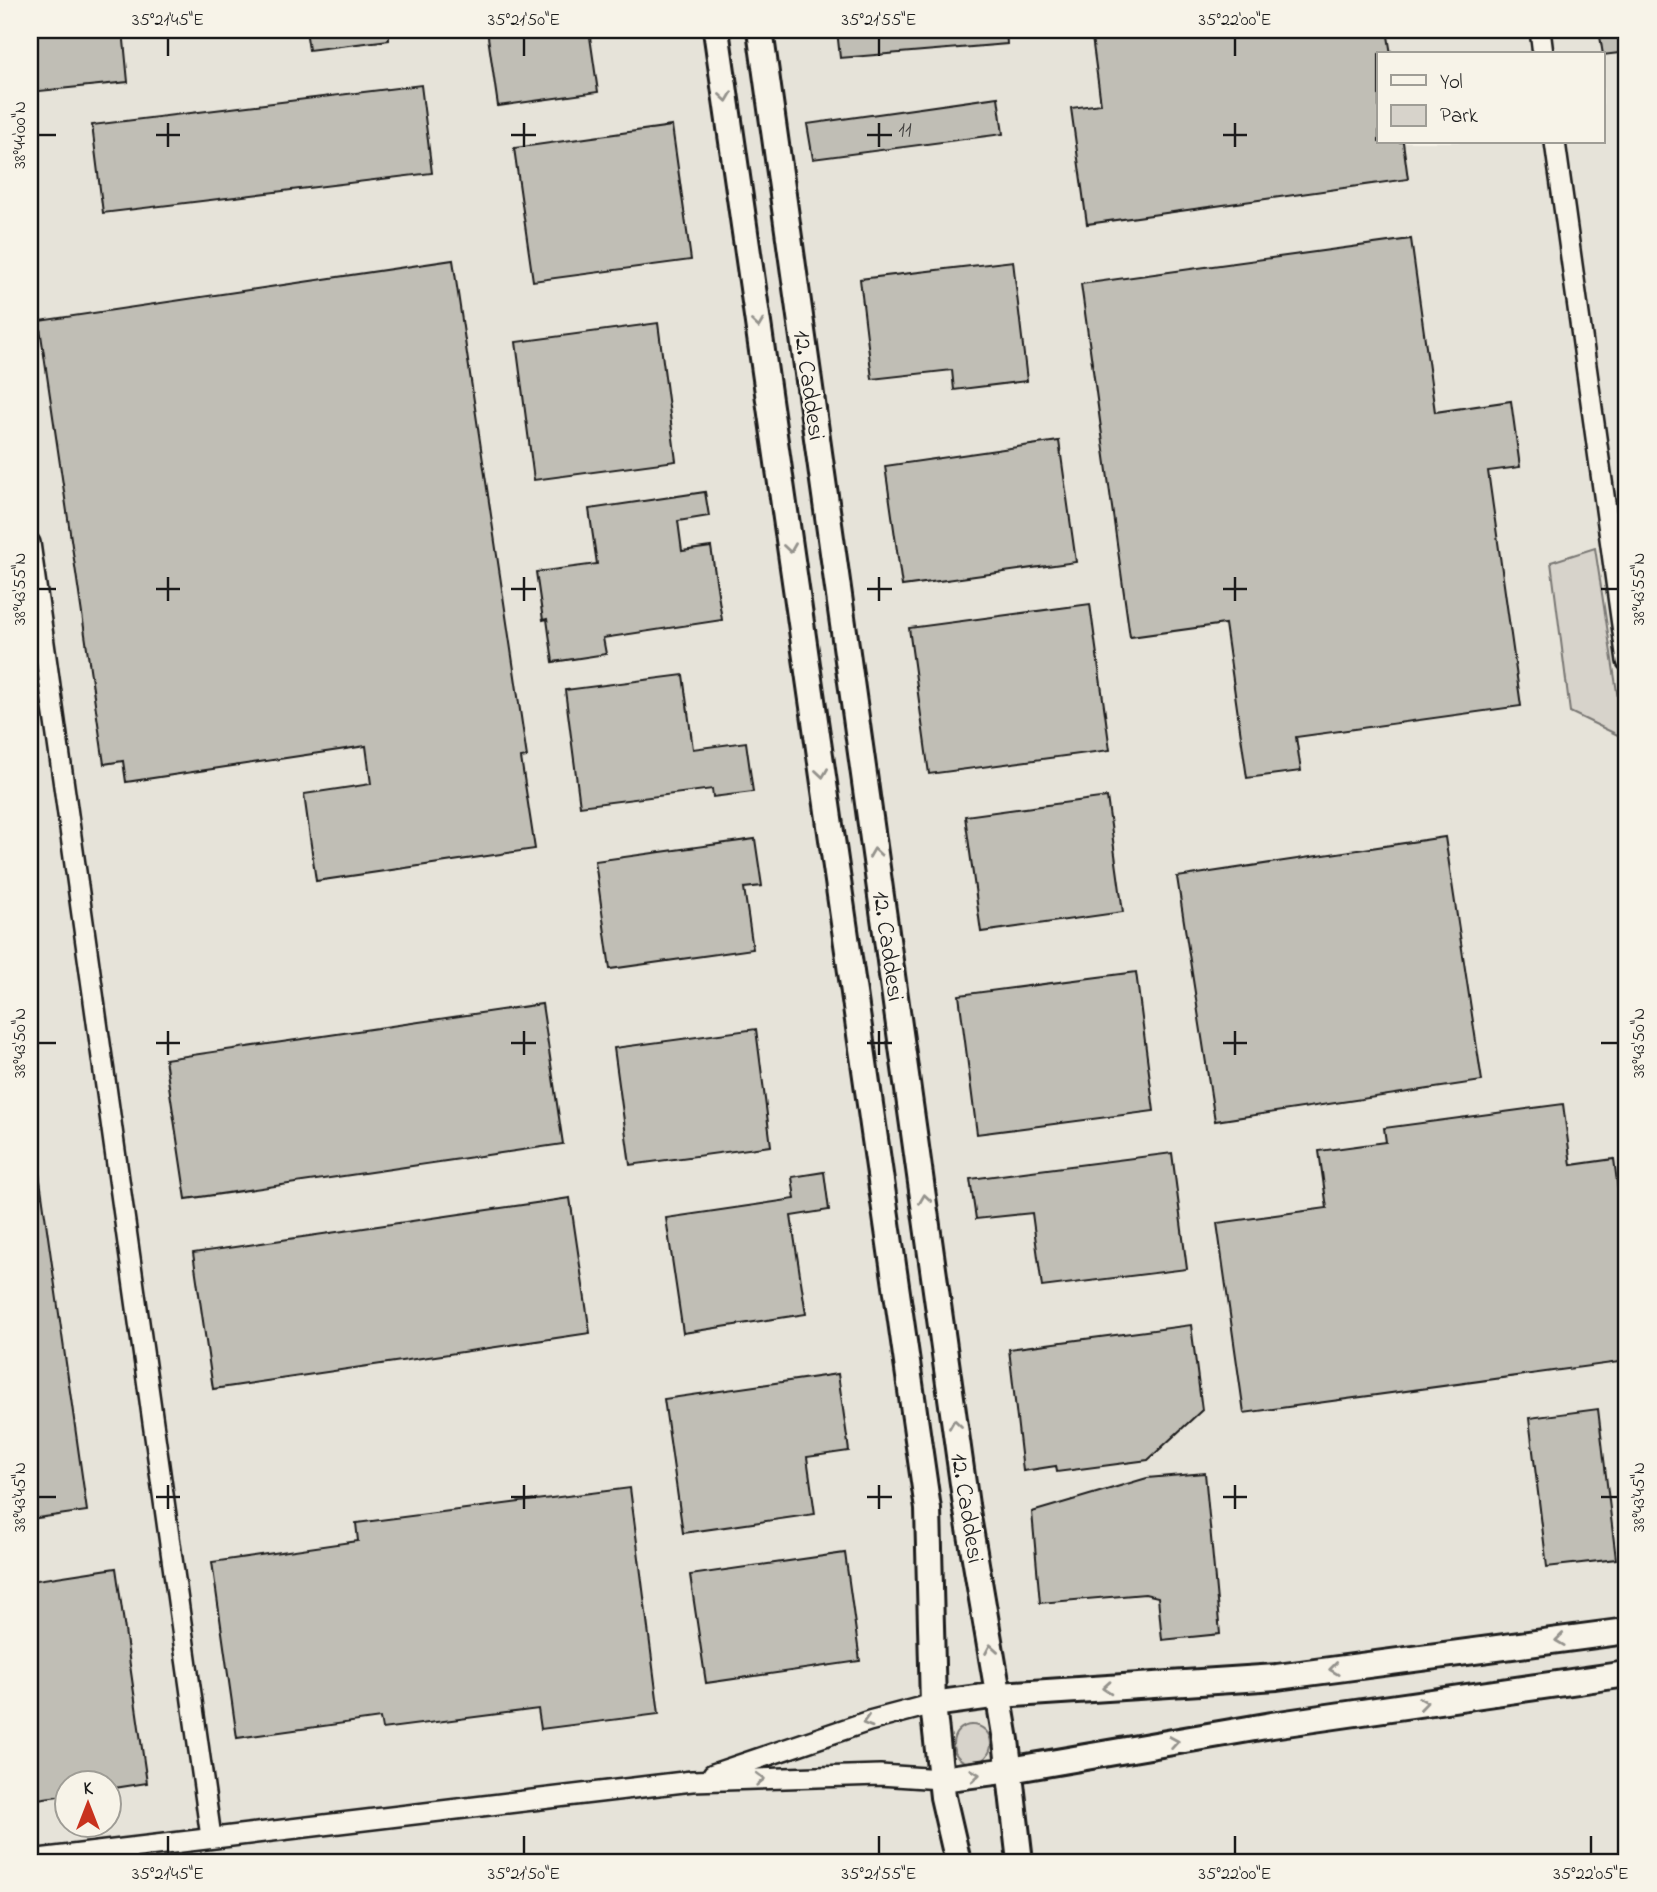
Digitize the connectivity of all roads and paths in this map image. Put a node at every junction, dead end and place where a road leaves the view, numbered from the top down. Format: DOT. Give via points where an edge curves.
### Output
graph roads {
  1 [pos="716,30"];
  2 [pos="761,30"];
  3 [pos="1540,30"];
  4 [pos="1543,52"];
  5 [pos="1555,144"];
  6 [pos="30,543"];
  7 [pos="1627,661"];
  8 [pos="1627,1631"];
  9 [pos="1627,1674"];
  10 [pos="999,1695"];
  11 [pos="933,1704"];
  12 [pos="1010,1770"];
  13 [pos="941,1779"];
  14 [pos="692,1781"];
  15 [pos="211,1837"];
  16 [pos="30,1860"];
  17 [pos="958,1862"];
  18 [pos="1020,1862"];
  1 -- 11 [label="street, 12. Caddesi, one-way" via="928,1509"];
  10 -- 2 [label="street, 12. Caddesi, one-way" via="966,1505"];
  3 -- 4 [label="street"];
  5 -- 7 [label="street"];
  6 -- 15 [label="street"];
  8 -- 10 [label="street, one-way" via="1277,1676"];
  12 -- 9 [label="street, one-way" via="1272,1725"];
  10 -- 11 [label="street"];
  10 -- 12 [label="street, 12. Caddesi"];
  11 -- 13 [label="street, 12. Caddesi"];
  11 -- 14 [label="street, one-way"];
  13 -- 12 [label="street, one-way"];
  12 -- 18 [label="street, 12. Caddesi"];
  14 -- 13 [label="street, one-way" via="880,1775"];
  13 -- 17 [label="street, 12. Caddesi"];
  14 -- 15 [label="street"];
  15 -- 16 [label="street"];
}
